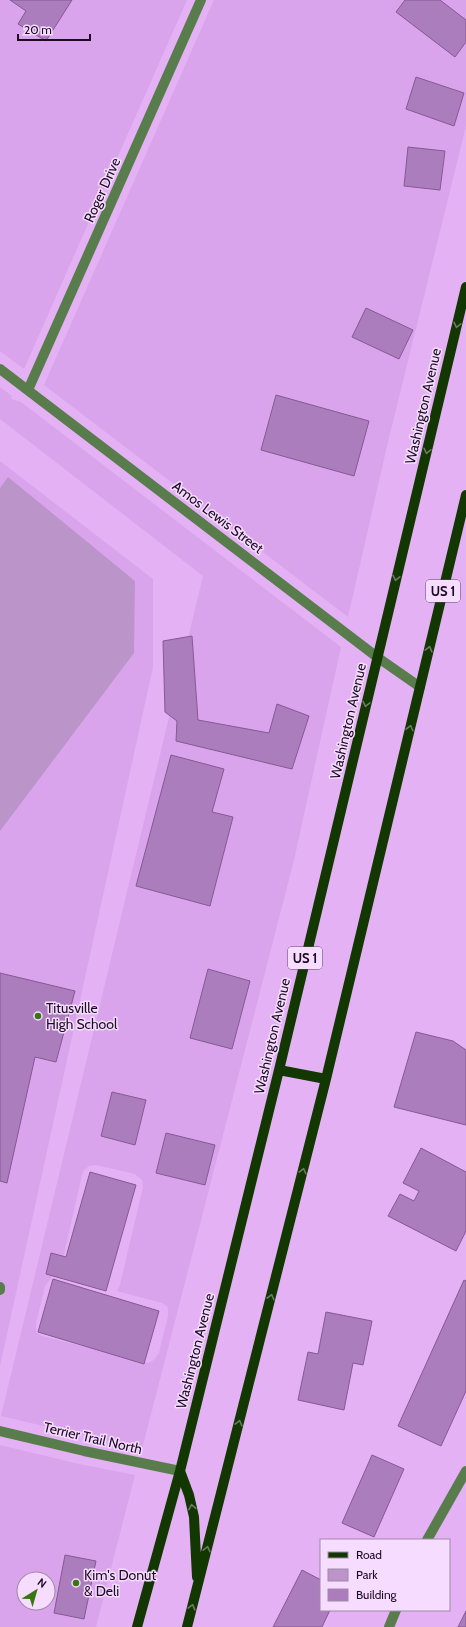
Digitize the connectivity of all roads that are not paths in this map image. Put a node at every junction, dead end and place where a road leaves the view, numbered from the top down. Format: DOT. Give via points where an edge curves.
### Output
graph roads {
  1 [pos="201,0"];
  2 [pos="466,287"];
  3 [pos="0,369"];
  4 [pos="28,390"];
  5 [pos="466,495"];
  6 [pos="377,657"];
  7 [pos="420,687"];
  8 [pos="279,1070"];
  9 [pos="326,1079"];
  10 [pos="0,1431"];
  11 [pos="180,1471"];
  12 [pos="466,1471"];
  13 [pos="428,1539"];
  14 [pos="198,1587"];
  15 [pos="396,1611"];
  16 [pos="137,1627"];
  17 [pos="187,1627"];
  18 [pos="389,1627"];
  1 -- 4 [label="street, Roger Drive"];
  2 -- 6 [label="main road, Washington Avenue / US 1, one-way"];
  3 -- 4 [label="street, Amos Lewis Street"];
  4 -- 6 [label="street, Amos Lewis Street"];
  7 -- 5 [label="main road, US 1, one-way"];
  6 -- 7 [label="street, Amos Lewis Street"];
  6 -- 8 [label="main road, Washington Avenue / US 1, one-way"];
  9 -- 7 [label="main road, US 1, one-way"];
  8 -- 9 [label="main road"];
  8 -- 11 [label="main road, Washington Avenue / US 1"];
  14 -- 9 [label="main road, US 1, one-way"];
  10 -- 11 [label="street, Terrier Trail North"];
  14 -- 11 [label="main road, one-way" via="194,1517"];
  11 -- 16 [label="main road, Washington Avenue / US 1"];
  12 -- 13 [label="street"];
  17 -- 14 [label="main road, US 1, one-way"];
  15 -- 18 [label="street"];
}
